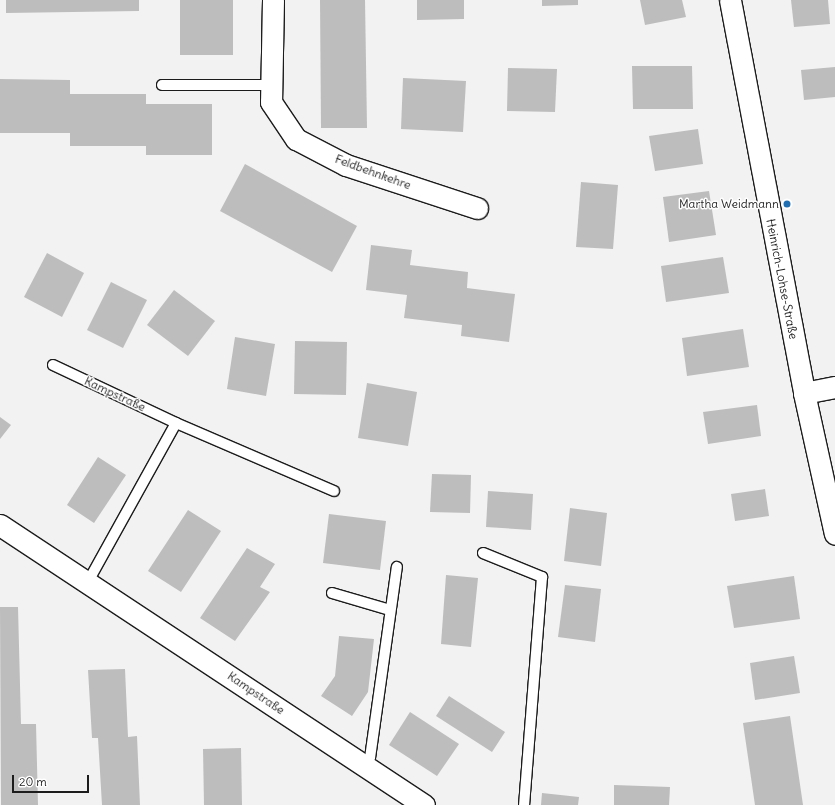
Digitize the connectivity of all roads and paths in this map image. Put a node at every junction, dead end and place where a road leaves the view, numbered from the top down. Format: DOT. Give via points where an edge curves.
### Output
graph roads {
  1 [pos="273,0"];
  2 [pos="730,0"];
  3 [pos="162,85"];
  4 [pos="272,85"];
  5 [pos="477,208"];
  6 [pos="53,366"];
  7 [pos="835,387"];
  8 [pos="804,393"];
  9 [pos="176,423"];
  10 [pos="334,491"];
  11 [pos="0,525"];
  12 [pos="835,534"];
  13 [pos="482,553"];
  14 [pos="396,567"];
  15 [pos="88,582"];
  16 [pos="332,593"];
  17 [pos="390,610"];
  18 [pos="370,758"];
  19 [pos="424,805"];
  20 [pos="524,805"];
  1 -- 4 [label="street, Feldbehnkehre"];
  2 -- 8 [label="street, Heinrich-Lohse-Straße"];
  3 -- 4 [label="lane"];
  4 -- 5 [label="street, Feldbehnkehre" via="271,102 296,139 346,165"];
  6 -- 9 [label="lane, Kampstraße"];
  7 -- 8 [label="street"];
  8 -- 12 [label="street, Heinrich-Lohse-Straße"];
  9 -- 10 [label="lane, Kampstraße"];
  9 -- 15 [label="lane"];
  11 -- 15 [label="street, Kampstraße"];
  13 -- 20 [label="lane" via="542,577"];
  14 -- 17 [label="lane"];
  15 -- 19 [label="street, Kampstraße"];
  16 -- 17 [label="lane"];
  17 -- 18 [label="lane"];
}
